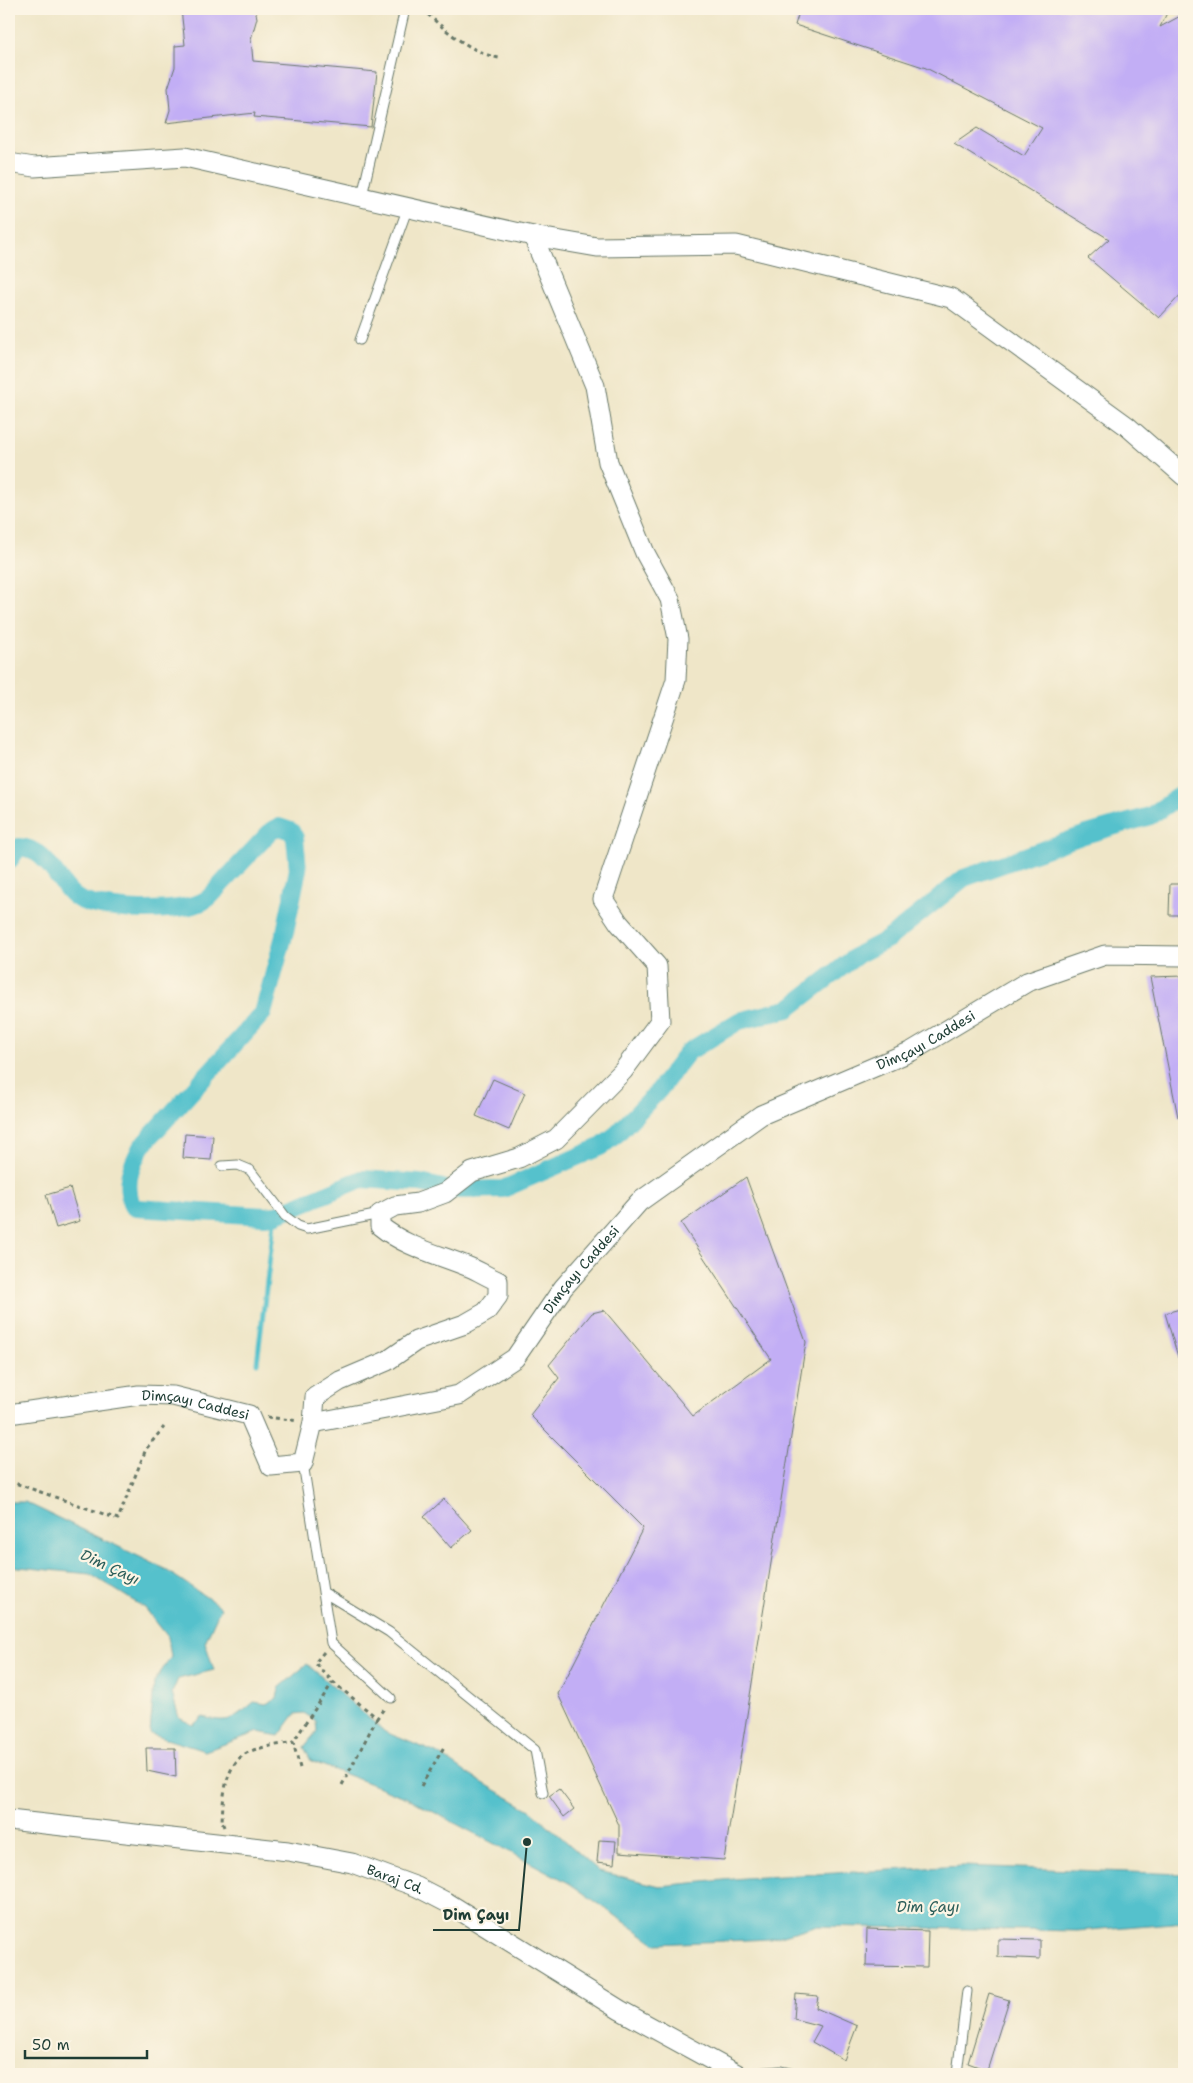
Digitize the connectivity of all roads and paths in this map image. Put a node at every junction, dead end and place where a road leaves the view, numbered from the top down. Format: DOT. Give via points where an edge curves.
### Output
graph roads {
  1 [pos="405,9"];
  2 [pos="422,9"];
  3 [pos="499,58"];
  4 [pos="9,163"];
  5 [pos="362,196"];
  6 [pos="408,207"];
  7 [pos="533,236"];
  8 [pos="360,340"];
  9 [pos="1184,476"];
  10 [pos="1184,956"];
  11 [pos="222,1166"];
  12 [pos="380,1214"];
  13 [pos="9,1414"];
  14 [pos="249,1415"];
  15 [pos="313,1423"];
  16 [pos="164,1427"];
  17 [pos="303,1462"];
  18 [pos="9,1481"];
  19 [pos="323,1592"];
  20 [pos="331,1644"];
  21 [pos="333,1682"];
  22 [pos="391,1698"];
  23 [pos="377,1718"];
  24 [pos="293,1742"];
  25 [pos="444,1747"];
  26 [pos="300,1768"];
  27 [pos="342,1785"];
  28 [pos="421,1786"];
  29 [pos="543,1794"];
  30 [pos="9,1820"];
  31 [pos="233,1845"];
  32 [pos="967,1991"];
  33 [pos="737,2074"];
  34 [pos="742,2074"];
  35 [pos="794,2074"];
  36 [pos="957,2074"];
  1 -- 5 [label="lane"];
  2 -- 3 [label="path" via="449,34 487,56"];
  4 -- 5 [label="street" via="34,167 185,157"];
  5 -- 6 [label="street"];
  6 -- 7 [label="street"];
  6 -- 8 [label="lane"];
  7 -- 9 [label="street" via="597,246 736,244 951,298 1127,426"];
  7 -- 12 [label="street" via="595,386 608,462 645,553 670,599 678,639 676,680 603,900 657,966 660,1021 623,1071 556,1139 519,1158 472,1172 449,1190"];
  10 -- 15 [label="street, Dimçayı Caddesi" via="1105,955 1027,982 912,1052 761,1115 639,1202 563,1288 515,1358 459,1395"];
  11 -- 12 [label="lane" via="238,1165 250,1170 285,1216 307,1229"];
  12 -- 15 [label="street" via="380,1226 393,1236 498,1281 498,1296 486,1312 472,1320 416,1341 387,1361 340,1381 316,1398"];
  13 -- 14 [label="street, Dimçayı Caddesi" via="138,1395 174,1396"];
  14 -- 15 [label="path"];
  14 -- 17 [label="street, Dimçayı Caddesi" via="271,1466"];
  15 -- 17 [label="street"];
  16 -- 18 [label="path" via="146,1449 118,1519"];
  17 -- 19 [label="lane"];
  19 -- 20 [label="lane"];
  19 -- 29 [label="lane" via="389,1632 535,1750"];
  20 -- 21 [label="path" via="315,1663"];
  20 -- 22 [label="lane"];
  21 -- 23 [label="path"];
  21 -- 24 [label="path"];
  22 -- 23 [label="path"];
  23 -- 27 [label="path"];
  24 -- 26 [label="path"];
  24 -- 31 [label="path" via="250,1751 232,1767 223,1793 222,1822"];
  25 -- 28 [label="path"];
  30 -- 31 [label="street, Baraj Cd."];
  31 -- 33 [label="street, Baraj Cd." via="352,1863 417,1887 620,2010"];
  32 -- 36 [label="lane"];
  34 -- 35 [label="lane" via="780,2071"];
}
